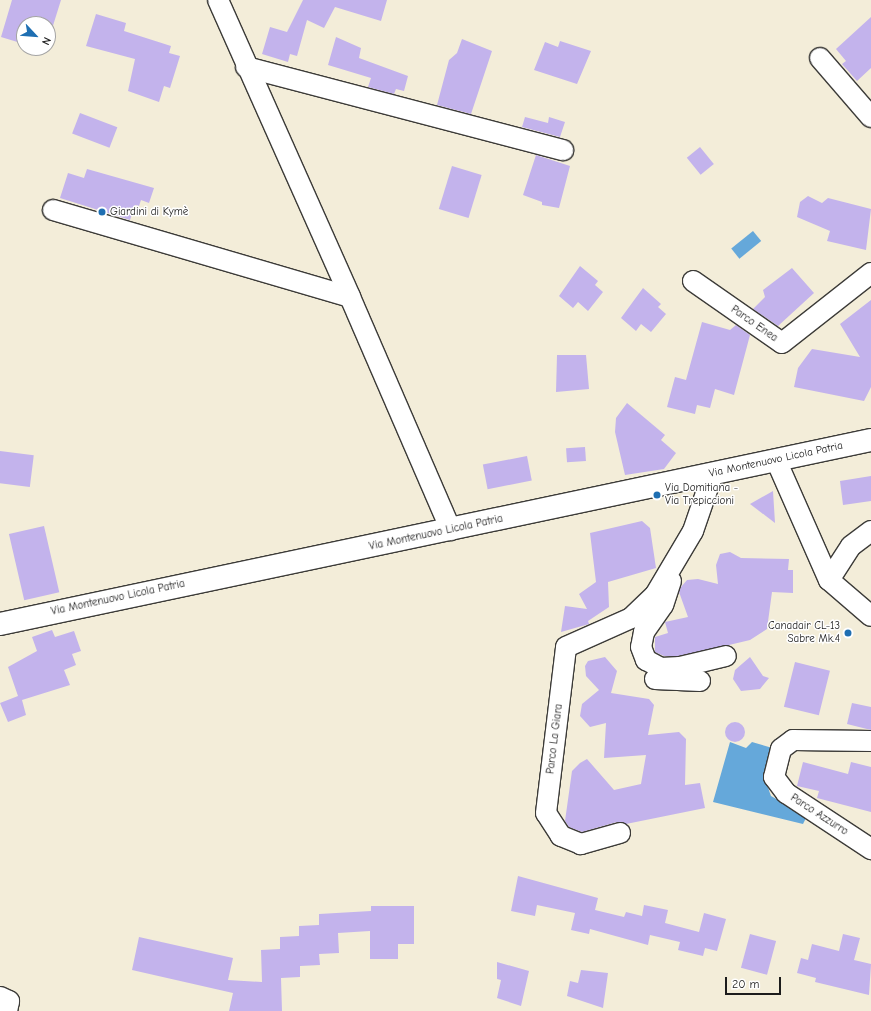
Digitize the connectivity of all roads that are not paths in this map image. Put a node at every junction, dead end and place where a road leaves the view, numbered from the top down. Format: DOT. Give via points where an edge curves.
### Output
graph roads {
  1 [pos="218,0"];
  2 [pos="820,58"];
  3 [pos="246,67"];
  4 [pos="871,117"];
  5 [pos="563,150"];
  6 [pos="53,210"];
  7 [pos="871,273"];
  8 [pos="693,281"];
  9 [pos="350,297"];
  10 [pos="871,440"];
  11 [pos="776,460"];
  12 [pos="712,473"];
  13 [pos="451,530"];
  14 [pos="871,532"];
  15 [pos="672,566"];
  16 [pos="829,580"];
  17 [pos="871,616"];
  18 [pos="631,618"];
  19 [pos="0,624"];
  20 [pos="726,656"];
  21 [pos="700,681"];
  22 [pos="871,741"];
  23 [pos="620,833"];
  24 [pos="871,848"];
  25 [pos="0,997"];
  26 [pos="7,1011"];
  1 -- 3 [label="street"];
  2 -- 4 [label="street"];
  3 -- 5 [label="street"];
  3 -- 9 [label="street"];
  6 -- 9 [label="street"];
  7 -- 8 [label="street, Parco Enea" via="782,344"];
  9 -- 13 [label="street"];
  10 -- 11 [label="main road, Via Montenuovo Licola Patria"];
  11 -- 12 [label="main road, Via Montenuovo Licola Patria"];
  11 -- 16 [label="street"];
  12 -- 13 [label="main road, Via Montenuovo Licola Patria"];
  12 -- 15 [label="street, Parco La Giara" via="693,531"];
  13 -- 19 [label="main road, Via Montenuovo Licola Patria"];
  14 -- 16 [label="street" via="851,546"];
  15 -- 18 [label="street, Parco La Giara" via="655,594"];
  15 -- 20 [label="street, Parco La Giara" via="663,605 644,632 641,647 646,660 661,668 680,667"];
  16 -- 17 [label="street"];
  18 -- 21 [label="street" via="628,651 638,669 658,681"];
  18 -- 23 [label="street, Parco La Giara" via="566,647 546,813 562,836 581,844"];
  22 -- 24 [label="street, Parco Azzurro" via="793,740 781,749 774,777 786,793"];
  25 -- 26 [label="street" via="9,1000"];
}
